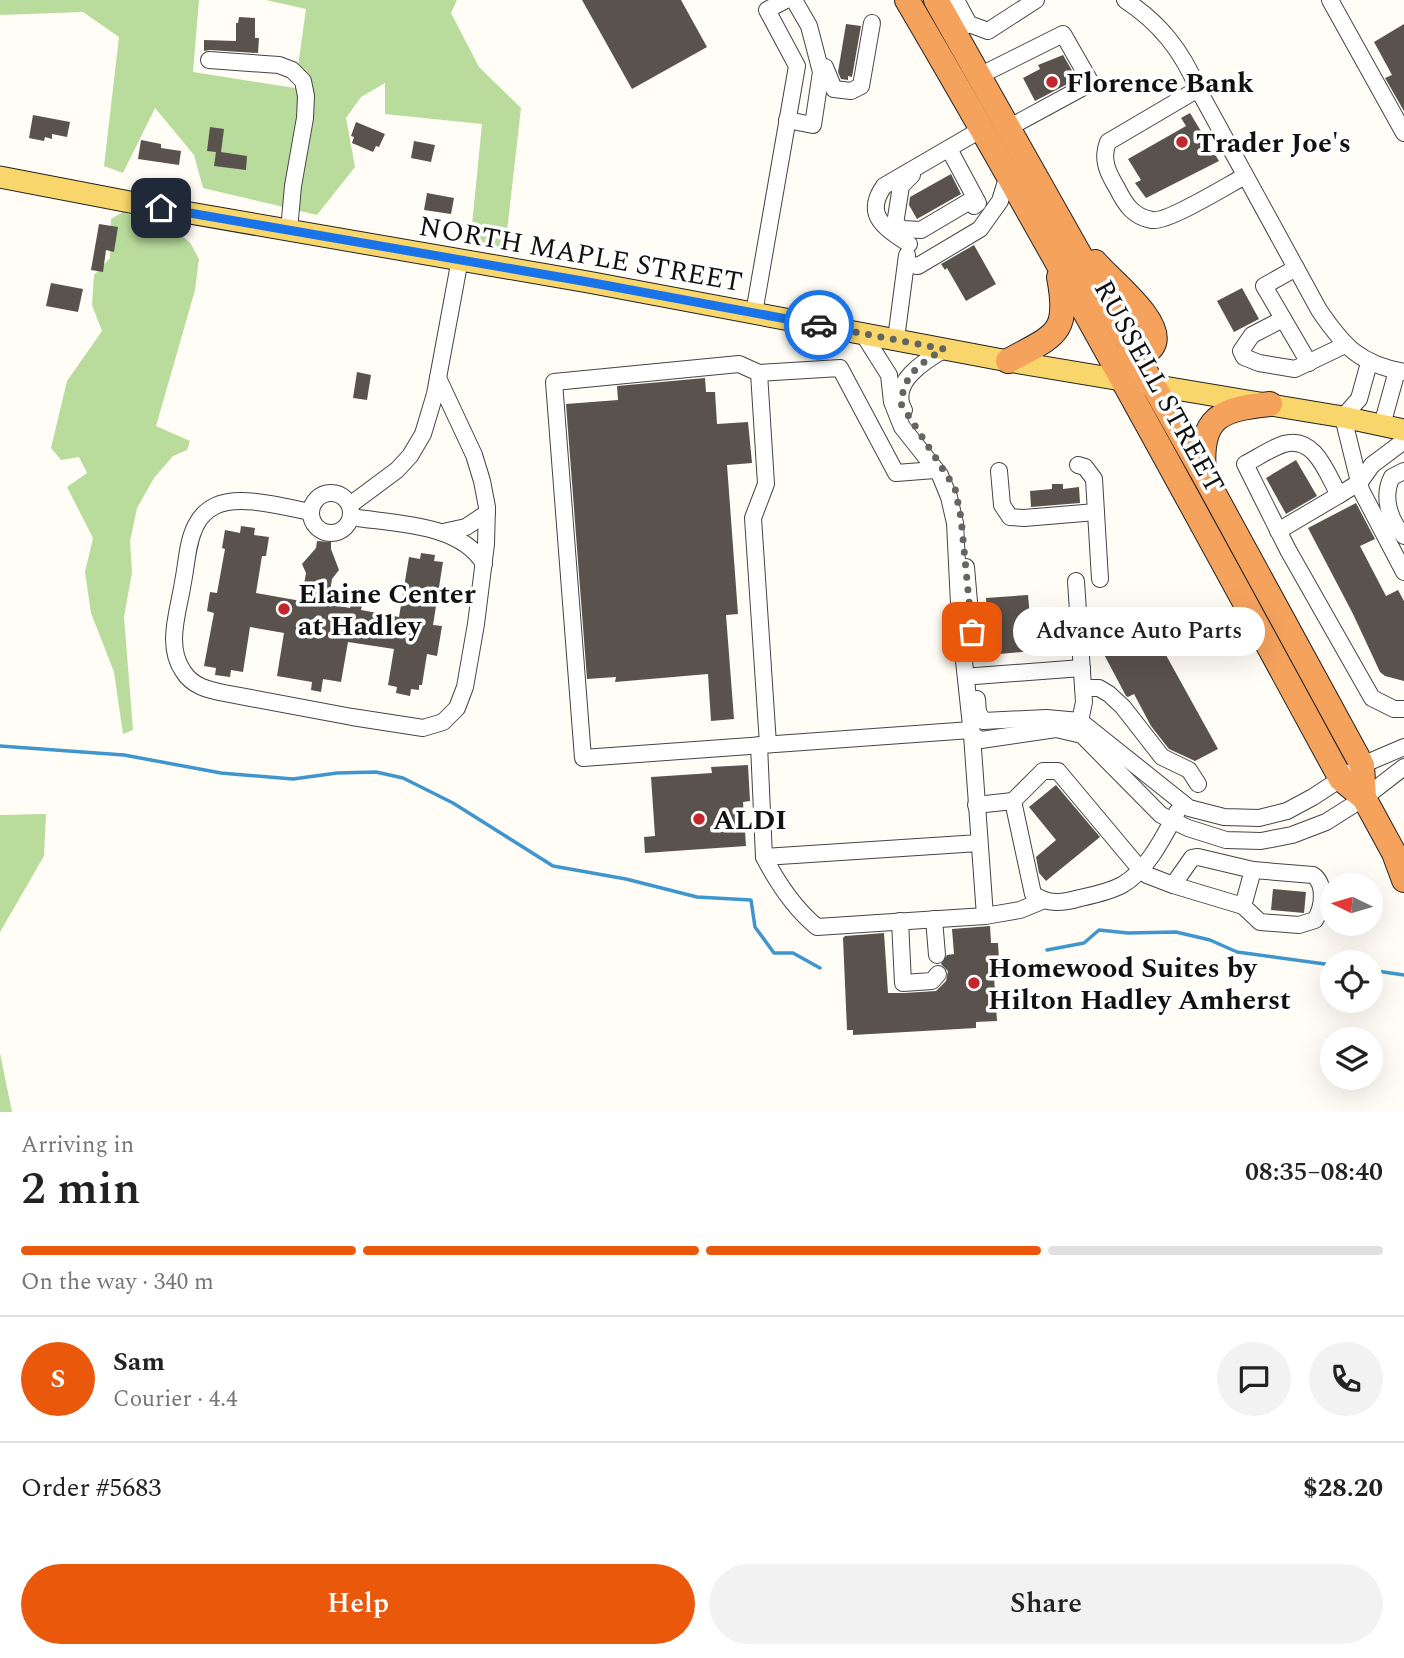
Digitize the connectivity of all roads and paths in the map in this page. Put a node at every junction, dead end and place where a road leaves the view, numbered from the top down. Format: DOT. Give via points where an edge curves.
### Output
graph roads {
  1 [pos="786,0"];
  2 [pos="794,0"];
  3 [pos="906,0"];
  4 [pos="936,0"];
  5 [pos="956,0"];
  6 [pos="1036,0"];
  7 [pos="1125,0"];
  8 [pos="1330,0"];
  9 [pos="764,5"];
  10 [pos="872,23"];
  11 [pos="961,28"];
  12 [pos="817,57"];
  13 [pos="209,60"];
  14 [pos="979,76"];
  15 [pos="1198,89"];
  16 [pos="787,120"];
  17 [pos="1008,128"];
  18 [pos="982,129"];
  19 [pos="1404,133"];
  20 [pos="949,149"];
  21 [pos="924,163"];
  22 [pos="1008,175"];
  23 [pos="1245,176"];
  24 [pos="0,177"];
  25 [pos="975,198"];
  26 [pos="289,230"];
  27 [pos="909,244"];
  28 [pos="460,259"];
  29 [pos="1056,259"];
  30 [pos="906,264"];
  31 [pos="1296,268"];
  32 [pos="754,313"];
  33 [pos="1283,319"];
  34 [pos="863,334"];
  35 [pos="896,339"];
  36 [pos="1345,345"];
  37 [pos="944,349"];
  38 [pos="1137,357"];
  39 [pos="1111,358"];
  40 [pos="1008,361"];
  41 [pos="1309,363"];
  42 [pos="1369,363"];
  43 [pos="1400,371"];
  44 [pos="759,373"];
  45 [pos="438,378"];
  46 [pos="1124,380"];
  47 [pos="1152,384"];
  48 [pos="1270,404"];
  49 [pos="1343,417"];
  50 [pos="1382,425"];
  51 [pos="1404,430"];
  52 [pos="1404,441"];
  53 [pos="1078,465"];
  54 [pos="935,470"];
  55 [pos="999,471"];
  56 [pos="1404,471"];
  57 [pos="1205,477"];
  58 [pos="1360,482"];
  59 [pos="1387,485"];
  60 [pos="1339,495"];
  61 [pos="351,511"];
  62 [pos="310,512"];
  63 [pos="1096,512"];
  64 [pos="487,513"];
  65 [pos="1279,531"];
  66 [pos="443,532"];
  67 [pos="1404,536"];
  68 [pos="484,564"];
  69 [pos="1404,572"];
  70 [pos="1100,579"];
  71 [pos="1076,581"];
  72 [pos="1082,668"];
  73 [pos="975,676"];
  74 [pos="1083,688"];
  75 [pos="1404,709"];
  76 [pos="1080,721"];
  77 [pos="972,732"];
  78 [pos="764,745"];
  79 [pos="1404,747"];
  80 [pos="1362,765"];
  81 [pos="1404,767"];
  82 [pos="1341,779"];
  83 [pos="1198,784"];
  84 [pos="1364,798"];
  85 [pos="1013,801"];
  86 [pos="1182,803"];
  87 [pos="976,805"];
  88 [pos="1172,821"];
  89 [pos="979,843"];
  90 [pos="764,857"];
  91 [pos="1140,869"];
  92 [pos="1253,870"];
  93 [pos="1404,880"];
  94 [pos="1173,885"];
  95 [pos="1042,901"];
  96 [pos="1243,906"];
  97 [pos="985,916"];
  98 [pos="934,919"];
  99 [pos="900,921"];
  100 [pos="937,956"];
  101 [pos="938,974"];
  1 -- 9 [label="lane"];
  2 -- 12 [label="lane" via="809,26"];
  3 -- 18 [label="highway, RUSSELL STREET"];
  4 -- 11 [label="highway, RUSSELL STREET"];
  5 -- 11 [label="lane"];
  6 -- 11 [label="lane" via="988,31"];
  7 -- 15 [label="lane" via="1164,33 1187,62"];
  8 -- 19 [label="lane"];
  9 -- 16 [label="lane" via="797,66"];
  10 -- 12 [label="lane" via="861,86 851,91 834,89"];
  11 -- 14 [label="highway, RUSSELL STREET"];
  12 -- 16 [label="lane" via="821,72 813,125"];
  13 -- 26 [label="lane" via="279,65 303,81 305,118"];
  14 -- 17 [label="highway, RUSSELL STREET"];
  14 -- 17 [label="lane" via="1063,34 1091,83"];
  15 -- 23 [label="lane"];
  15 -- 23 [label="lane" via="1108,142 1104,160 1108,173 1128,208 1143,218 1160,221"];
  16 -- 32 [label="lane"];
  17 -- 38 [label="highway, RUSSELL STREET"];
  18 -- 20 [label="lane"];
  18 -- 22 [label="highway, RUSSELL STREET"];
  20 -- 21 [label="lane"];
  20 -- 25 [label="lane"];
  21 -- 25 [label="lane" via="901,186 895,224 921,230"];
  21 -- 27 [label="lane" via="884,187 876,199 876,213 884,227"];
  22 -- 29 [label="highway, RUSSELL STREET"];
  22 -- 30 [label="lane" via="1000,201 980,229 918,265"];
  23 -- 31 [label="lane"];
  24 -- 26 [label="main road, NORTH MAPLE STREET"];
  25 -- 27 [label="lane" via="978,203"];
  26 -- 28 [label="main road, NORTH MAPLE STREET"];
  27 -- 30 [label="lane"];
  28 -- 32 [label="main road, NORTH MAPLE STREET"];
  28 -- 45 [label="lane"];
  29 -- 39 [label="highway, RUSSELL STREET"];
  29 -- 40 [label="highway" via="1063,318 1049,337"];
  30 -- 35 [label="lane"];
  31 -- 33 [label="lane" via="1264,286"];
  31 -- 36 [label="lane"];
  32 -- 34 [label="main road, NORTH MAPLE STREET"];
  33 -- 41 [label="lane"];
  33 -- 41 [label="lane" via="1252,335 1241,351 1244,357 1296,369"];
  34 -- 35 [label="main road, NORTH MAPLE STREET"];
  34 -- 54 [label="lane" via="889,375 892,402 902,427"];
  35 -- 37 [label="main road, NORTH MAPLE STREET"];
  36 -- 41 [label="lane"];
  36 -- 42 [label="lane"];
  37 -- 40 [label="main road, NORTH MAPLE STREET"];
  37 -- 73 [label="lane" via="916,367 902,391 901,404 955,488"];
  38 -- 39 [label="highway"];
  38 -- 47 [label="highway, RUSSELL STREET"];
  39 -- 46 [label="highway, RUSSELL STREET"];
  40 -- 46 [label="main road, NORTH MAPLE STREET"];
  42 -- 43 [label="lane"];
  42 -- 49 [label="lane" via="1359,399"];
  43 -- 50 [label="lane"];
  44 -- 54 [label="lane" via="840,368 896,473"];
  44 -- 78 [label="lane" via="766,484 753,518"];
  44 -- 78 [label="lane" via="739,364 554,382 583,758"];
  45 -- 61 [label="lane" via="426,427 410,456"];
  45 -- 64 [label="lane" via="478,468"];
  46 -- 47 [label="main road, NORTH MAPLE STREET"];
  46 -- 82 [label="highway, RUSSELL STREET"];
  47 -- 48 [label="main road, NORTH MAPLE STREET"];
  47 -- 57 [label="highway, RUSSELL STREET"];
  48 -- 49 [label="main road, NORTH MAPLE STREET"];
  48 -- 57 [label="highway" via="1241,407 1213,423 1202,447"];
  49 -- 50 [label="main road, NORTH MAPLE STREET"];
  49 -- 58 [label="lane"];
  50 -- 51 [label="main road, NORTH MAPLE STREET"];
  52 -- 58 [label="lane" via="1372,465"];
  53 -- 63 [label="lane" via="1094,479"];
  54 -- 77 [label="lane" via="949,497 955,523"];
  55 -- 63 [label="lane" via="1002,505 1010,517"];
  56 -- 59 [label="lane"];
  57 -- 80 [label="highway, RUSSELL STREET"];
  58 -- 59 [label="lane"];
  58 -- 60 [label="lane"];
  58 -- 69 [label="lane"];
  59 -- 67 [label="lane" via="1387,503"];
  60 -- 65 [label="lane"];
  60 -- 65 [label="lane" via="1315,452 1306,445 1285,443 1245,464"];
  61 -- 62 [label="lane" via="342,496 325,493 315,500"];
  61 -- 62 [label="lane" via="348,525 329,533 317,528"];
  61 -- 66 [label="lane"];
  62 -- 68 [label="lane" via="235,501 216,506 200,519 187,552 175,625 178,664 192,682 214,691 372,721 424,728 438,725 454,713 465,687"];
  63 -- 70 [label="lane"];
  64 -- 66 [label="lane" via="466,527"];
  64 -- 68 [label="lane"];
  65 -- 75 [label="lane" via="1372,698"];
  66 -- 68 [label="lane" via="470,546"];
  71 -- 72 [label="lane"];
  72 -- 73 [label="lane"];
  72 -- 74 [label="lane"];
  73 -- 76 [label="lane" via="983,721"];
  74 -- 76 [label="lane"];
  74 -- 83 [label="lane" via="1099,688 1109,694 1161,757 1189,770"];
  76 -- 86 [label="lane"];
  77 -- 78 [label="lane"];
  77 -- 87 [label="lane"];
  77 -- 88 [label="lane" via="981,740 1056,729 1082,736"];
  78 -- 90 [label="lane"];
  79 -- 80 [label="lane"];
  80 -- 82 [label="lane"];
  80 -- 84 [label="highway, RUSSELL STREET"];
  81 -- 84 [label="lane"];
  82 -- 84 [label="highway, RUSSELL STREET"];
  82 -- 86 [label="lane" via="1287,811 1259,818 1224,817"];
  84 -- 88 [label="lane" via="1326,822 1261,841 1226,840"];
  84 -- 93 [label="highway, RUSSELL STREET"];
  85 -- 87 [label="lane"];
  85 -- 91 [label="lane" via="1042,771 1058,771"];
  85 -- 95 [label="lane" via="1033,894"];
  86 -- 88 [label="lane"];
  87 -- 89 [label="lane"];
  88 -- 91 [label="lane"];
  89 -- 90 [label="lane"];
  89 -- 97 [label="lane"];
  90 -- 99 [label="lane" via="817,927"];
  91 -- 94 [label="lane"];
  91 -- 95 [label="lane" via="1111,890 1063,903"];
  92 -- 94 [label="lane" via="1192,858"];
  92 -- 96 [label="lane"];
  92 -- 96 [label="lane" via="1313,875 1319,879 1321,891 1319,914 1298,925 1260,922"];
  94 -- 96 [label="lane"];
  95 -- 97 [label="lane"];
  97 -- 98 [label="lane"];
  98 -- 99 [label="lane"];
  98 -- 100 [label="lane"];
  99 -- 101 [label="lane" via="903,983 932,981"];
}
